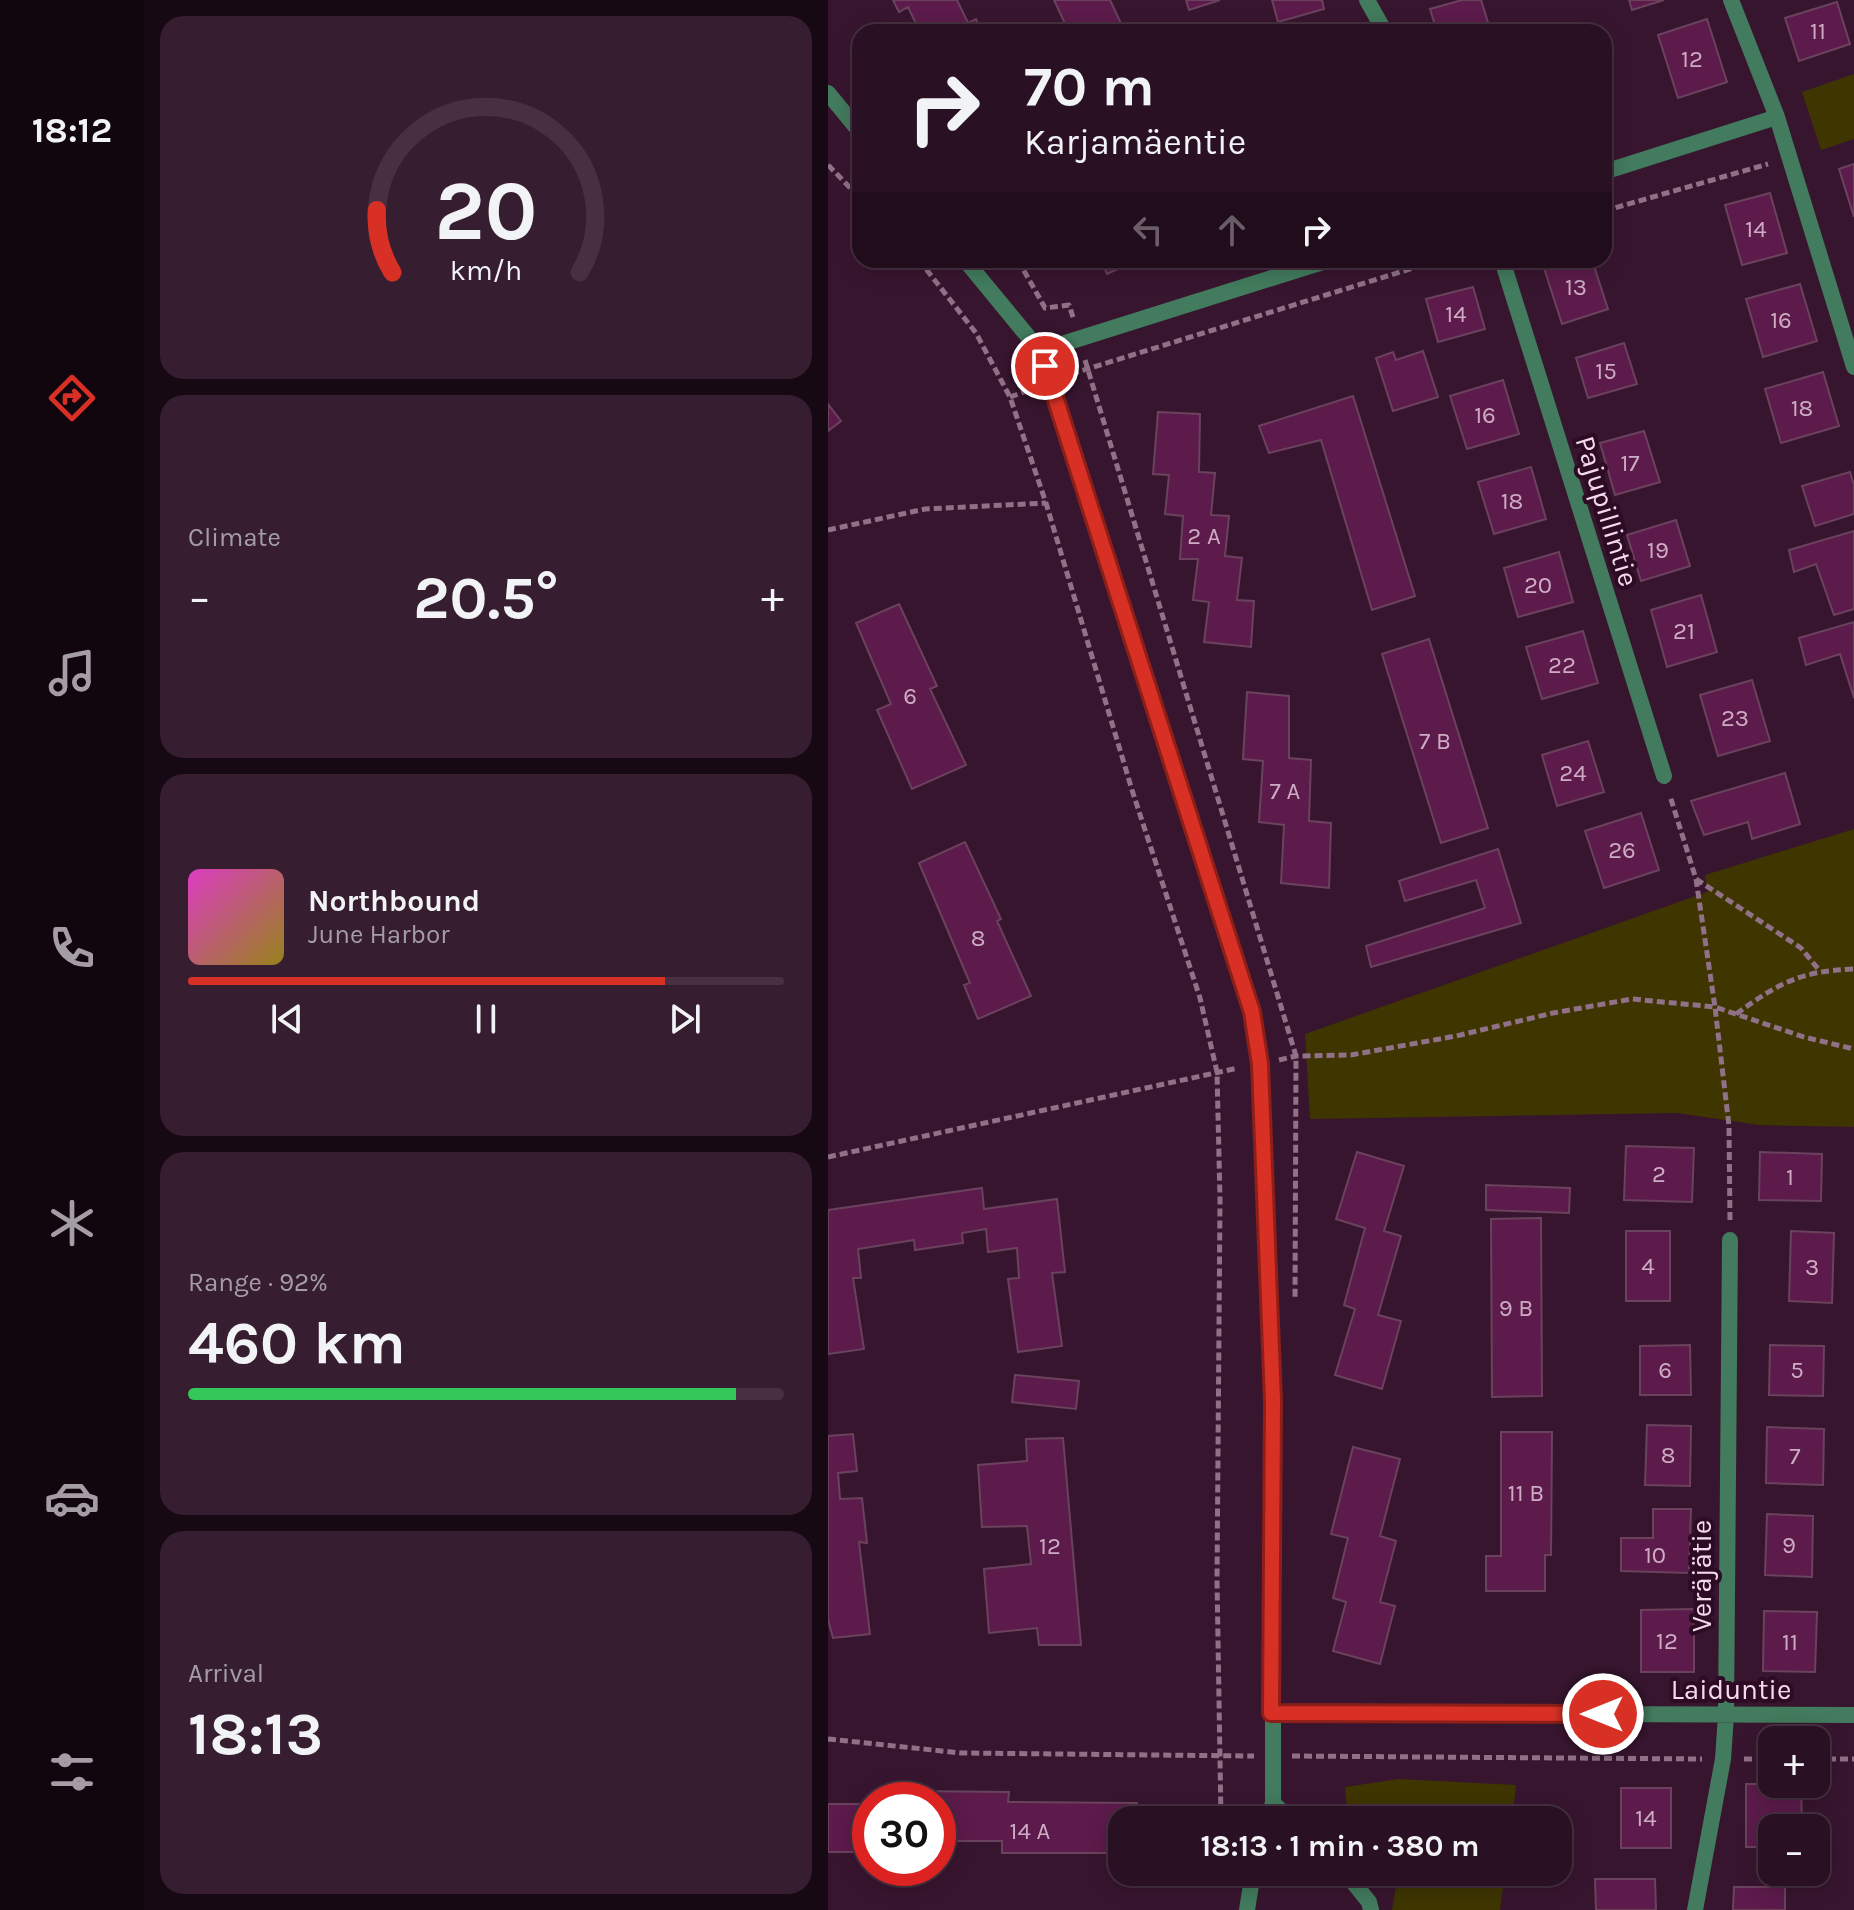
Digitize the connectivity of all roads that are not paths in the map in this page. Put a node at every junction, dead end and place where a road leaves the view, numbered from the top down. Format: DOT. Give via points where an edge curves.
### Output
graph roads {
  1 [pos="1367,0"];
  2 [pos="1731,0"];
  3 [pos="1380,24"];
  4 [pos="828,93"];
  5 [pos="1777,117"];
  6 [pos="852,122"];
  7 [pos="1612,169"];
  8 [pos="972,268"];
  9 [pos="1304,268"];
  10 [pos="1505,268"];
  11 [pos="1040,351"];
  12 [pos="1854,367"];
  13 [pos="1664,776"];
  14 [pos="1730,1240"];
  15 [pos="1271,1713"];
  16 [pos="1726,1715"];
  17 [pos="1854,1715"];
  18 [pos="1273,1803"];
  19 [pos="1272,1806"];
  20 [pos="1276,1806"];
  21 [pos="1251,1886"];
  22 [pos="1356,1886"];
  23 [pos="1247,1910"];
  24 [pos="1371,1910"];
  25 [pos="1695,1910"];
  1 -- 3 [label="street"];
  2 -- 5 [label="street"];
  4 -- 6 [label="street"];
  5 -- 7 [label="street"];
  5 -- 12 [label="street"];
  8 -- 11 [label="street"];
  9 -- 11 [label="street"];
  10 -- 13 [label="street, Pajupillintie"];
  11 -- 15 [label="street" via="1252,1012 1260,1064 1273,1401"];
  14 -- 16 [label="street, Veräjätie"];
  15 -- 16 [label="street, Laiduntie"];
  15 -- 18 [label="street"];
  16 -- 17 [label="street, Laiduntie"];
  16 -- 25 [label="street, Veräjätie"];
  18 -- 19 [label="street"];
  18 -- 20 [label="street"];
  21 -- 23 [label="street"];
  22 -- 24 [label="street"];
}
